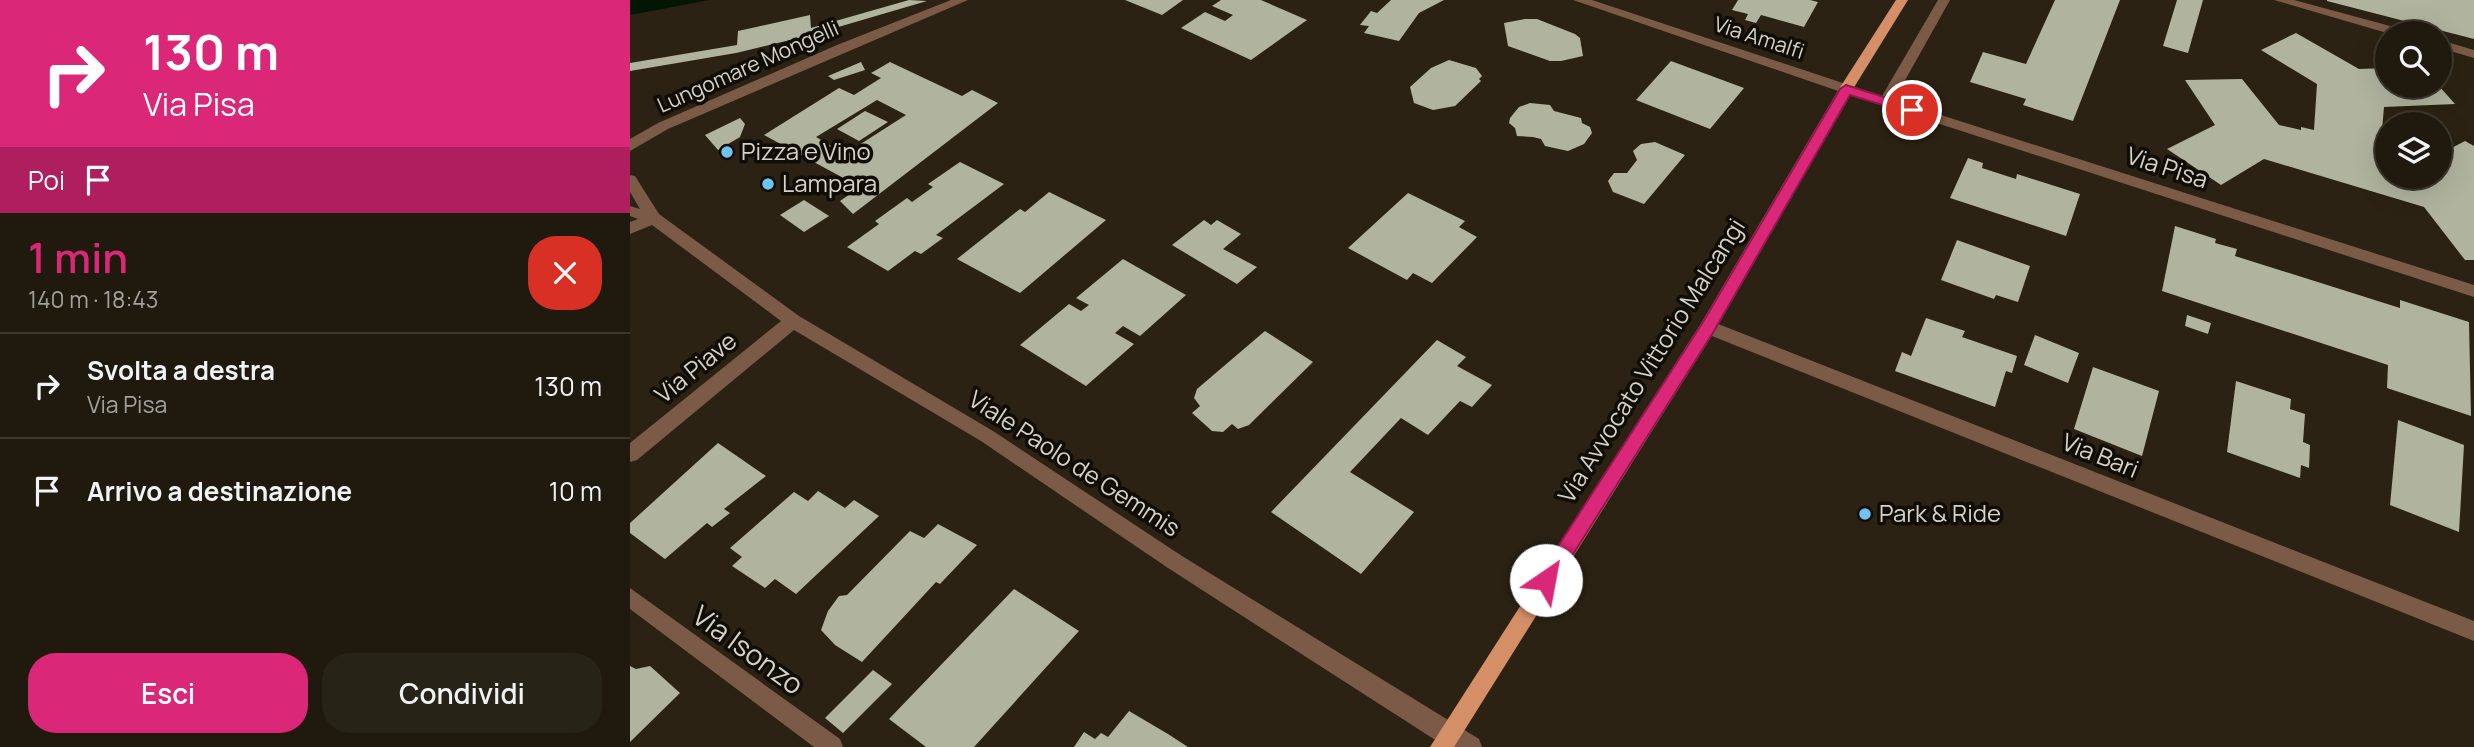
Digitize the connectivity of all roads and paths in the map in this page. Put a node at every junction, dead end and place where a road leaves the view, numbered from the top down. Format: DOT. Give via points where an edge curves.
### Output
graph roads {
  1 [pos="962,0"];
  2 [pos="1902,0"];
  3 [pos="1944,0"];
  4 [pos="2280,0"];
  5 [pos="1586,1"];
  6 [pos="2375,26"];
  7 [pos="2452,48"];
  8 [pos="2474,54"];
  9 [pos="1851,82"];
  10 [pos="1886,102"];
  11 [pos="630,146"];
  12 [pos="630,180"];
  13 [pos="630,211"];
  14 [pos="654,218"];
  15 [pos="630,228"];
  16 [pos="2474,291"];
  17 [pos="793,321"];
  18 [pos="1708,327"];
  19 [pos="630,453"];
  20 [pos="630,597"];
  21 [pos="2474,631"];
  22 [pos="1444,741"];
  23 [pos="832,747"];
  24 [pos="1471,747"];
  1 -- 11 [label="street, Lungomare Mongelli" via="663,126"];
  2 -- 9 [label="main road, Via Avvocato Vittorio Malcangi"];
  3 -- 10 [label="street"];
  4 -- 6 [label="street"];
  5 -- 9 [label="street, Via Amalfi"];
  7 -- 8 [label="street"];
  9 -- 10 [label="street, Via Pisa"];
  9 -- 18 [label="main road, Via Avvocato Vittorio Malcangi"];
  10 -- 16 [label="street, Via Pisa"];
  12 -- 14 [label="street"];
  13 -- 14 [label="street"];
  14 -- 15 [label="street"];
  14 -- 17 [label="street, Viale Paolo de Gemmis"];
  17 -- 19 [label="street, Via Piave"];
  17 -- 22 [label="street, Viale Paolo de Gemmis" via="987,436"];
  18 -- 21 [label="street, Via Bari"];
  18 -- 22 [label="main road, Via Avvocato Vittorio Malcangi"];
  20 -- 23 [label="street, Via Isonzo"];
  22 -- 24 [label="street, Viale Paolo de Gemmis"];
}
